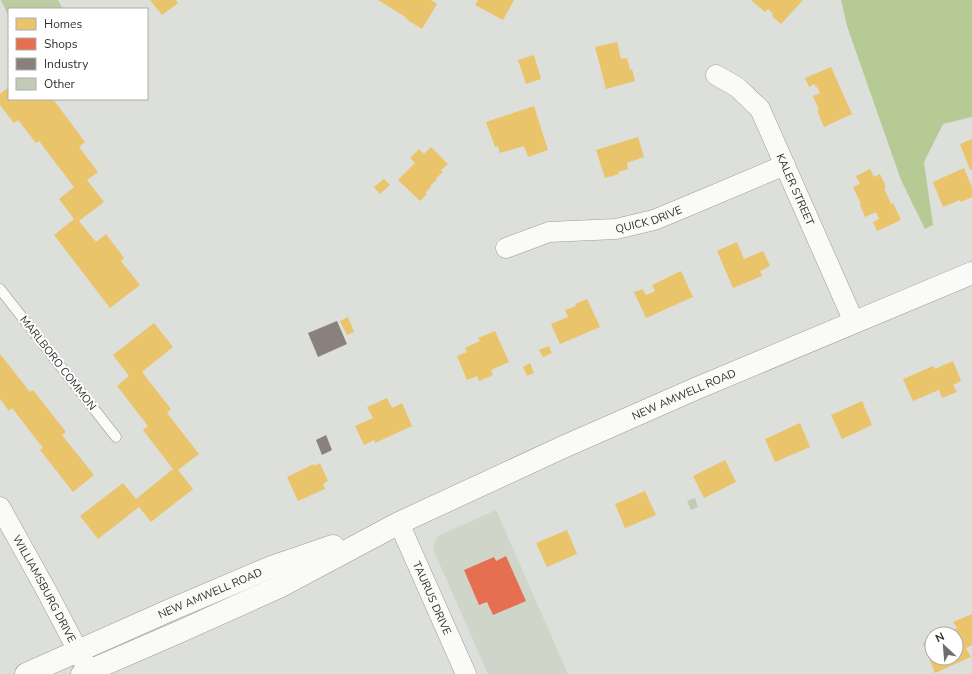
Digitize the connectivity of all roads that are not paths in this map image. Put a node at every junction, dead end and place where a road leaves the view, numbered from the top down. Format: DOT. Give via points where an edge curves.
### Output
graph roads {
  1 [pos="716,75"];
  2 [pos="785,164"];
  3 [pos="506,248"];
  4 [pos="972,273"];
  5 [pos="0,289"];
  6 [pos="854,322"];
  7 [pos="116,437"];
  8 [pos="0,507"];
  9 [pos="399,523"];
  10 [pos="78,651"];
  11 [pos="85,673"];
  12 [pos="26,674"];
  13 [pos="466,674"];
  1 -- 2 [label="street, KALER STREET" via="737,87 760,109"];
  2 -- 3 [label="street, QUICK DRIVE" via="654,220 616,229 549,232"];
  2 -- 6 [label="street, KALER STREET"];
  4 -- 6 [label="street, NEW AMWELL ROAD"];
  5 -- 7 [label="lane, MARLBORO COMMON"];
  6 -- 9 [label="street, NEW AMWELL ROAD" via="561,448"];
  8 -- 10 [label="street, WILLIAMSBURG DRIVE"];
  9 -- 10 [label="street, NEW AMWELL ROAD" via="269,568"];
  9 -- 11 [label="street, NEW AMWELL ROAD" via="278,587"];
  9 -- 13 [label="street, TAURUS DRIVE"];
  10 -- 11 [label="street, WILLIAMSBURG DRIVE"];
  10 -- 12 [label="street, NEW AMWELL ROAD"];
}
